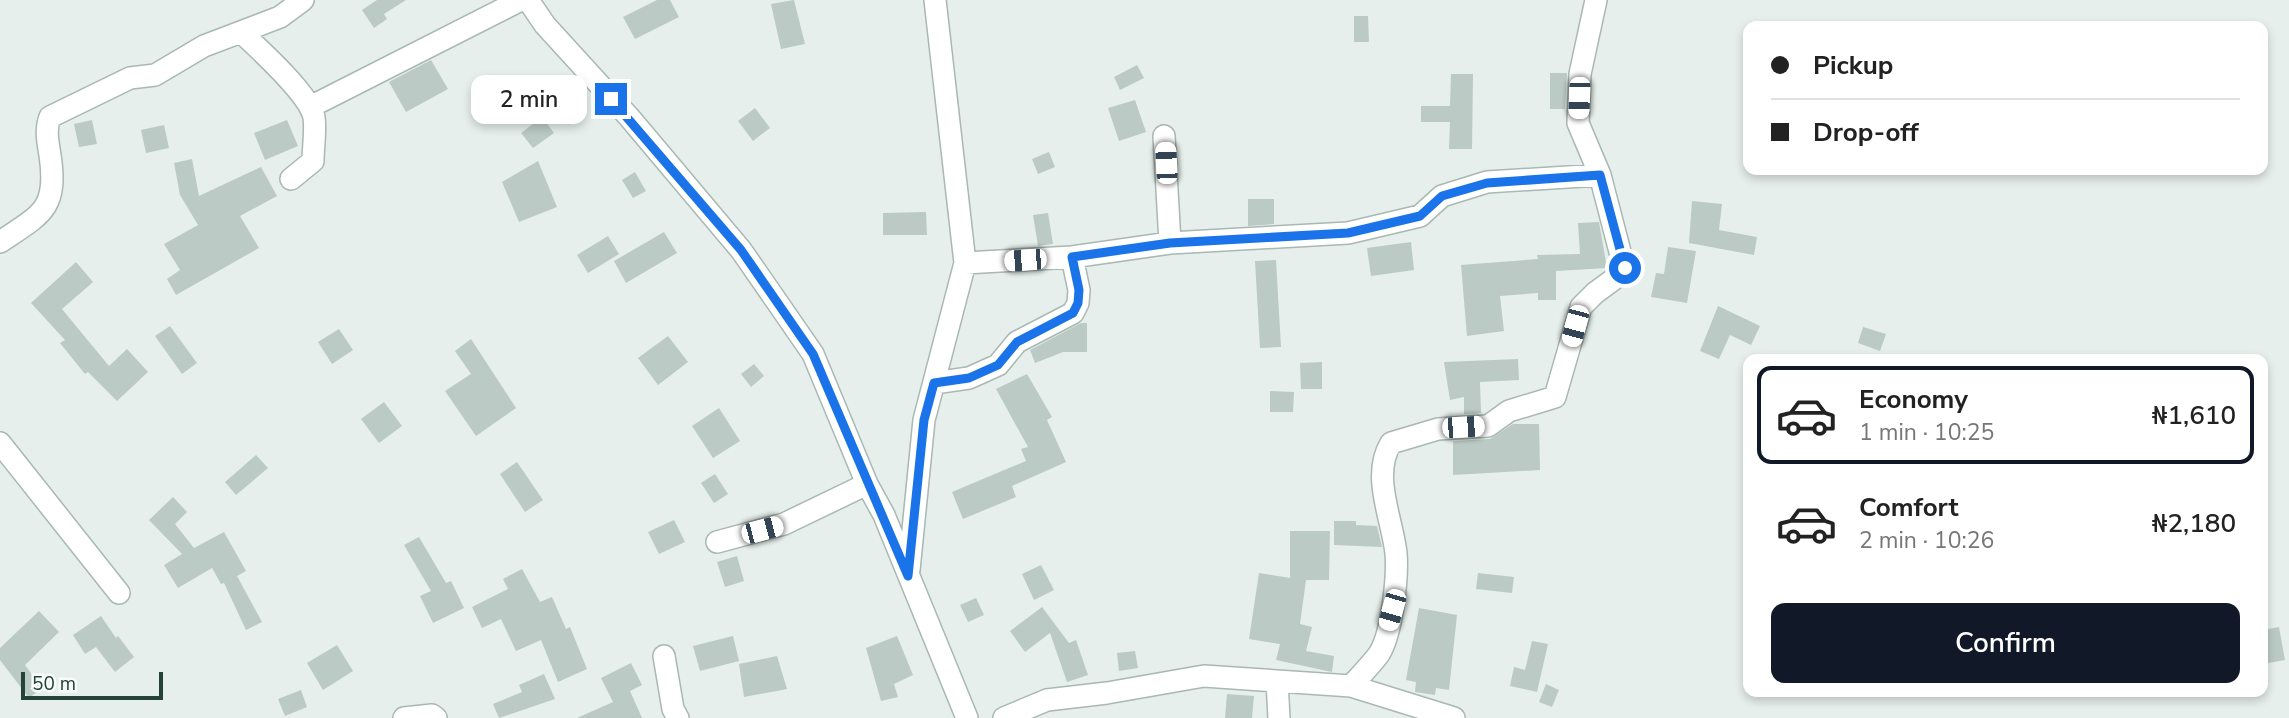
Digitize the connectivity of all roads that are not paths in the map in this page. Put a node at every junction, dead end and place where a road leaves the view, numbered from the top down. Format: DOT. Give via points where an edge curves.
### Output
graph roads {
  1 [pos="303,0"];
  2 [pos="521,0"];
  3 [pos="528,0"];
  4 [pos="935,0"];
  5 [pos="1596,0"];
  6 [pos="243,34"];
  7 [pos="310,107"];
  8 [pos="1164,136"];
  9 [pos="1600,175"];
  10 [pos="291,179"];
  11 [pos="0,242"];
  12 [pos="1170,243"];
  13 [pos="1072,257"];
  14 [pos="965,263"];
  15 [pos="934,383"];
  16 [pos="0,443"];
  17 [pos="867,484"];
  18 [pos="718,542"];
  19 [pos="908,576"];
  20 [pos="119,593"];
  21 [pos="664,656"];
  22 [pos="1277,681"];
  23 [pos="1351,686"];
  24 [pos="404,718"];
  25 [pos="436,718"];
  26 [pos="678,718"];
  27 [pos="967,718"];
  28 [pos="1004,718"];
  29 [pos="1279,718"];
  30 [pos="1454,718"];
  1 -- 6 [label="street"];
  2 -- 7 [label="street"];
  3 -- 17 [label="street" via="741,250 813,354"];
  4 -- 14 [label="street"];
  5 -- 9 [label="street" via="1580,74 1578,123"];
  6 -- 7 [label="street"];
  6 -- 11 [label="street" via="204,46 155,75 130,78 50,117 46,127 54,185 48,202 37,217"];
  7 -- 10 [label="street" via="313,161"];
  8 -- 12 [label="street"];
  9 -- 12 [label="street" via="1487,183 1442,196 1420,216 1348,233"];
  9 -- 23 [label="street" via="1625,271 1581,307 1555,397 1509,411 1488,426 1438,429 1391,443 1384,454 1381,474 1396,556 1392,610 1380,652"];
  12 -- 13 [label="street"];
  13 -- 14 [label="street"];
  13 -- 15 [label="street" via="1079,290 1073,313 1017,342 998,365 969,378"];
  14 -- 15 [label="street"];
  15 -- 19 [label="street" via="924,420"];
  16 -- 20 [label="street"];
  17 -- 18 [label="street" via="784,524"];
  17 -- 19 [label="street"];
  19 -- 27 [label="street"];
  21 -- 26 [label="street"];
  22 -- 23 [label="street"];
  22 -- 28 [label="street" via="1204,676 1047,700"];
  22 -- 29 [label="street"];
  23 -- 30 [label="street"];
  24 -- 25 [label="street"];
}
